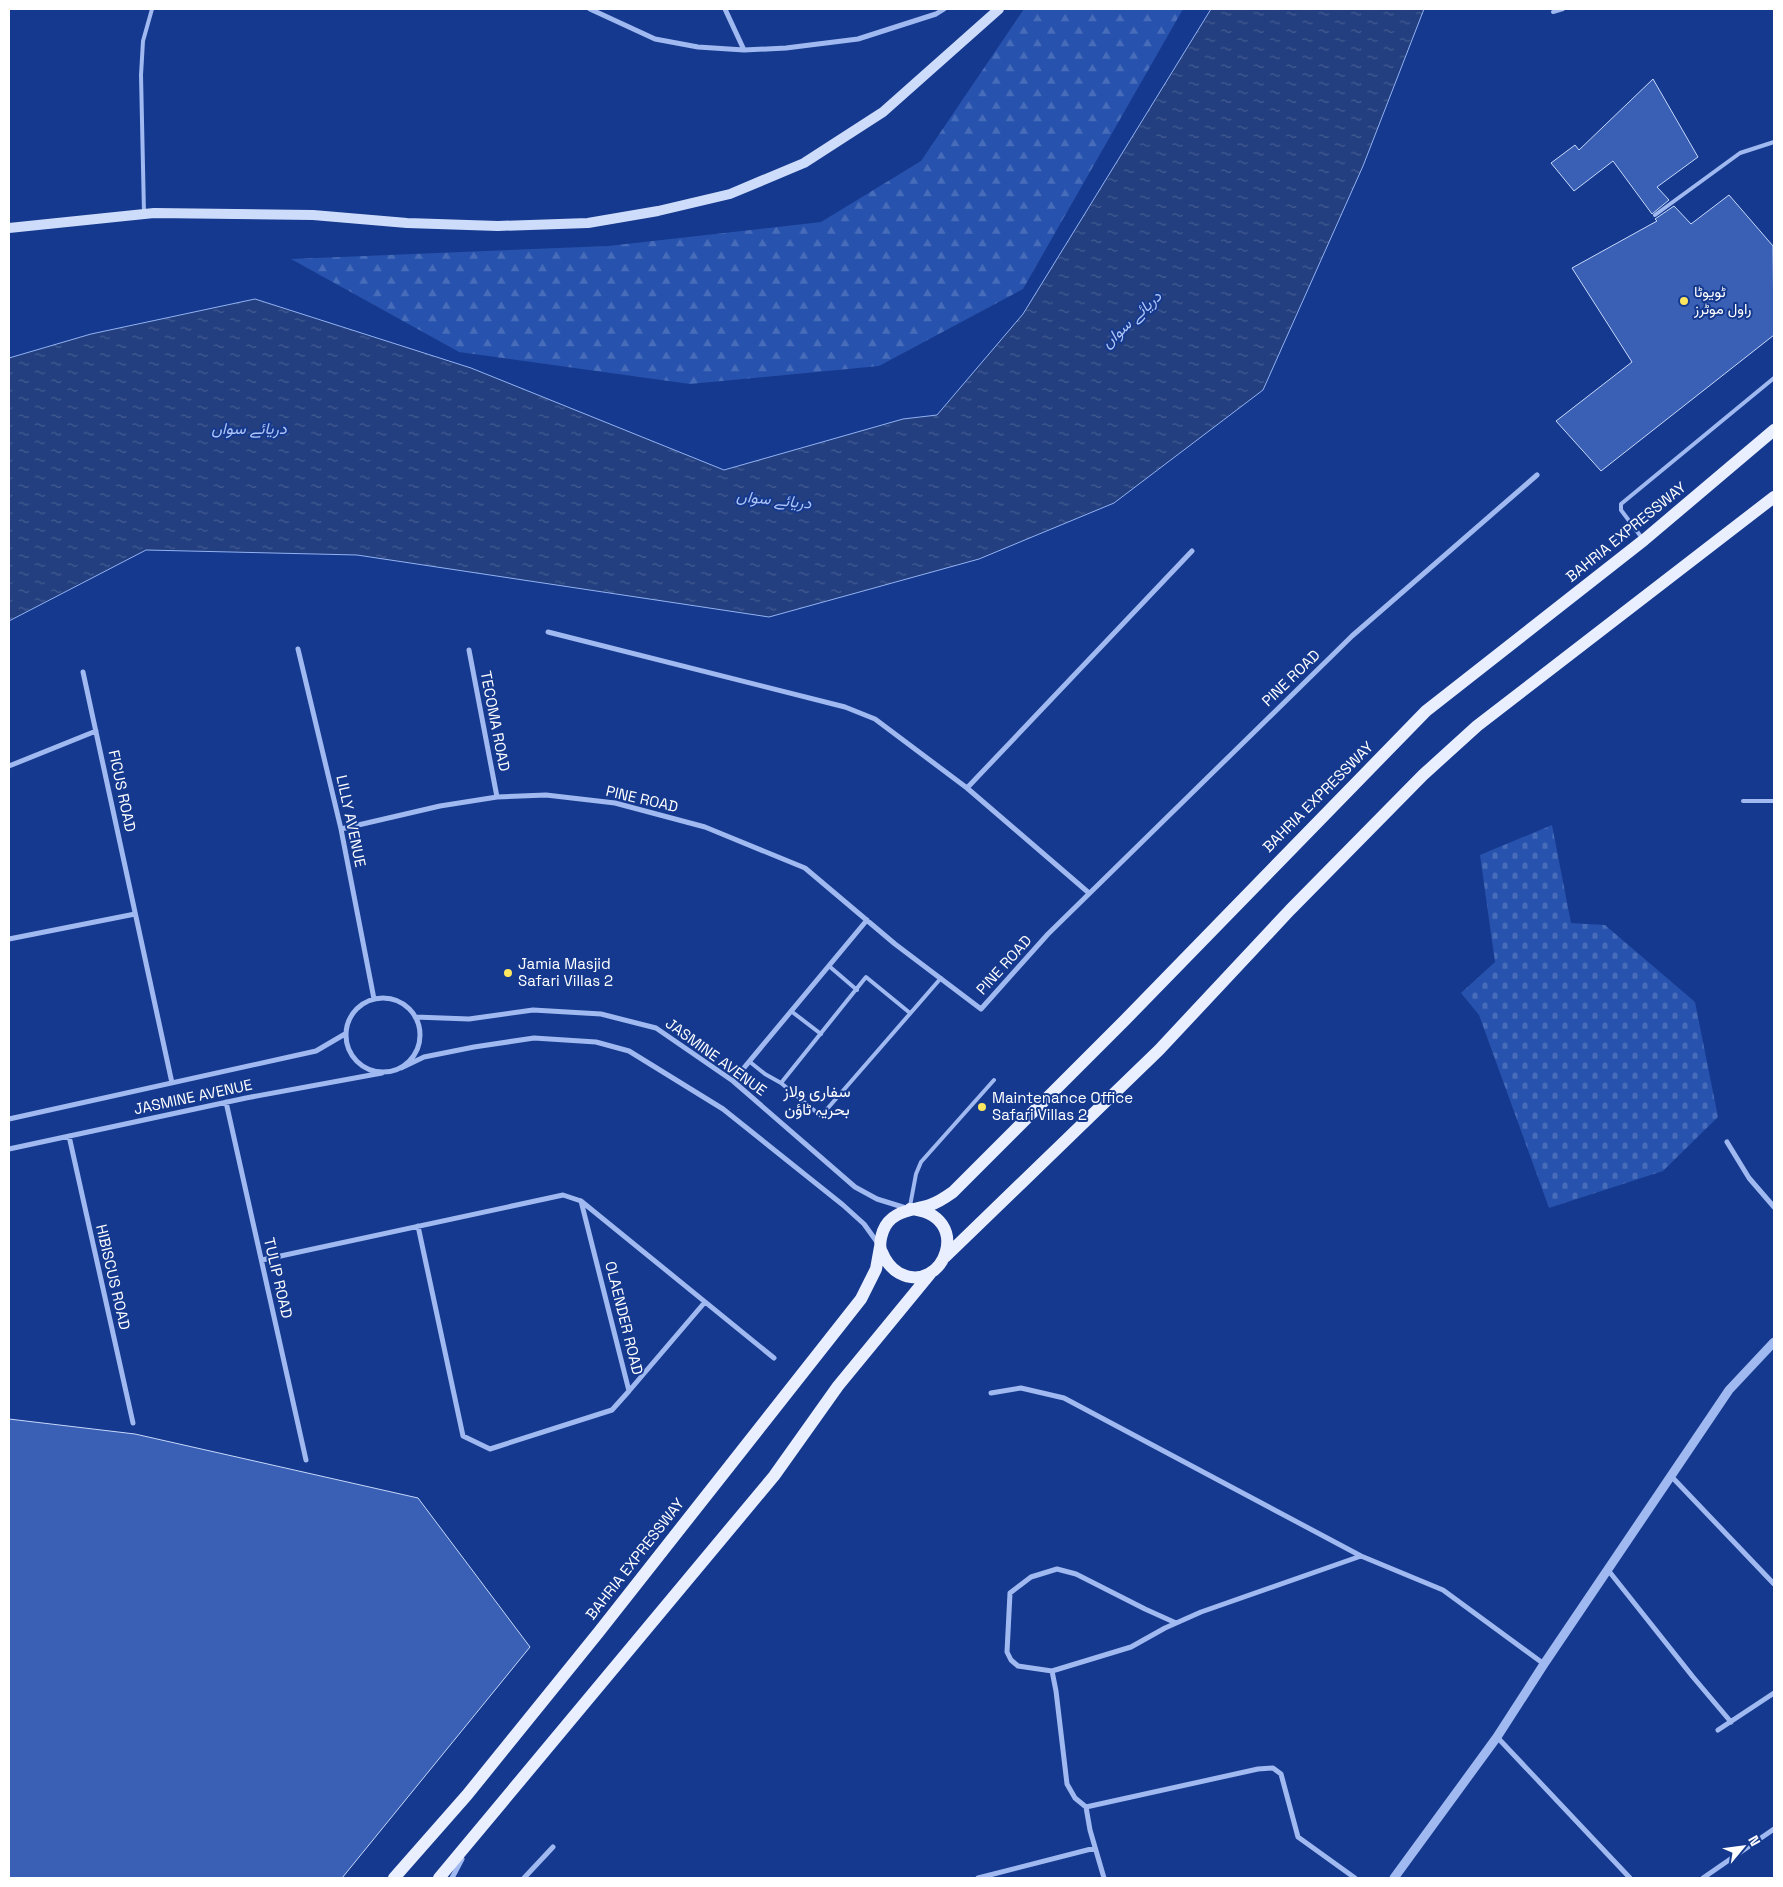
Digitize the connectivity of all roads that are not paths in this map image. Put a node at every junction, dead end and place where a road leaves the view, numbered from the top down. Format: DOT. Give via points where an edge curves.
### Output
graph roads {
  1 [pos="152,9"];
  2 [pos="590,9"];
  3 [pos="725,9"];
  4 [pos="944,9"];
  5 [pos="999,9"];
  6 [pos="1554,9"];
  7 [pos="1562,9"];
  8 [pos="935,11"];
  9 [pos="744,50"];
  10 [pos="1774,142"];
  11 [pos="144,214"];
  12 [pos="1655,215"];
  13 [pos="9,228"];
  14 [pos="1774,378"];
  15 [pos="1774,430"];
  16 [pos="1537,475"];
  17 [pos="1774,498"];
  18 [pos="1644,540"];
  19 [pos="1192,551"];
  20 [pos="548,632"];
  21 [pos="298,649"];
  22 [pos="469,650"];
  23 [pos="83,672"];
  24 [pos="96,731"];
  25 [pos="9,766"];
  26 [pos="967,788"];
  27 [pos="497,797"];
  28 [pos="1774,800"];
  29 [pos="1743,801"];
  30 [pos="341,829"];
  31 [pos="1089,893"];
  32 [pos="135,914"];
  33 [pos="867,920"];
  34 [pos="9,939"];
  35 [pos="829,966"];
  36 [pos="941,978"];
  37 [pos="857,990"];
  38 [pos="374,999"];
  39 [pos="791,1011"];
  40 [pos="910,1013"];
  41 [pos="415,1017"];
  42 [pos="345,1034"];
  43 [pos="821,1034"];
  44 [pos="750,1062"];
  45 [pos="401,1068"];
  46 [pos="382,1073"];
  47 [pos="994,1080"];
  48 [pos="733,1081"];
  49 [pos="172,1083"];
  50 [pos="782,1083"];
  51 [pos="226,1102"];
  52 [pos="9,1118"];
  53 [pos="69,1136"];
  54 [pos="1727,1142"];
  55 [pos="9,1149"];
  56 [pos="581,1201"];
  57 [pos="1774,1207"];
  58 [pos="910,1209"];
  59 [pos="418,1226"];
  60 [pos="880,1246"];
  61 [pos="945,1257"];
  62 [pos="262,1260"];
  63 [pos="930,1274"];
  64 [pos="705,1302"];
  65 [pos="1774,1342"];
  66 [pos="774,1358"];
  67 [pos="629,1391"];
  68 [pos="991,1393"];
  69 [pos="133,1423"];
  70 [pos="306,1460"];
  71 [pos="1671,1476"];
  72 [pos="1361,1556"];
  73 [pos="1608,1570"];
  74 [pos="1774,1584"];
  75 [pos="1176,1623"];
  76 [pos="1544,1664"];
  77 [pos="1052,1672"];
  78 [pos="1774,1693"];
  79 [pos="1731,1722"];
  80 [pos="1718,1730"];
  81 [pos="1497,1736"];
  82 [pos="1086,1807"];
  83 [pos="1774,1828"];
  84 [pos="469,1843"];
  85 [pos="553,1846"];
  86 [pos="1095,1848"];
  87 [pos="394,1878"];
  88 [pos="439,1878"];
  89 [pos="452,1878"];
  90 [pos="524,1878"];
  91 [pos="978,1878"];
  92 [pos="1104,1878"];
  93 [pos="1355,1878"];
  94 [pos="1394,1878"];
  95 [pos="1630,1878"];
  96 [pos="1703,1878"];
  1 -- 11 [label="lane" via="143,41 141,75"];
  2 -- 9 [label="street" via="655,39 698,47"];
  3 -- 9 [label="street"];
  4 -- 8 [label="street"];
  5 -- 11 [label="main road" via="883,112 804,163 730,194 658,211 588,222 498,226 313,215"];
  6 -- 7 [label="lane" via="1552,12"];
  8 -- 9 [label="street" via="858,39"];
  10 -- 12 [label="lane" via="1740,153"];
  11 -- 13 [label="main road"];
  14 -- 18 [label="lane" via="1621,504 1621,510"];
  15 -- 18 [label="main road, BAHRIA EXPRESSWAY"];
  16 -- 31 [label="street, PINE ROAD" via="1352,636"];
  17 -- 61 [label="main road" via="1476,726 1422,775 1160,1050"];
  18 -- 58 [label="main road, BAHRIA EXPRESSWAY" via="1426,711 954,1192 937,1202"];
  19 -- 26 [label="street"];
  20 -- 26 [label="street" via="845,706 875,719"];
  21 -- 30 [label="street, LILLY AVENUE"];
  22 -- 27 [label="street, TECOMA ROAD"];
  23 -- 24 [label="street, FICUS ROAD"];
  24 -- 25 [label="street"];
  24 -- 32 [label="street, FICUS ROAD"];
  26 -- 31 [label="street"];
  27 -- 30 [label="street, PINE ROAD" via="440,806"];
  27 -- 33 [label="street, PINE ROAD" via="546,795 614,803 705,827 805,868"];
  28 -- 29 [label="lane"];
  30 -- 38 [label="street, LILLY AVENUE"];
  31 -- 36 [label="street, PINE ROAD" via="981,1009"];
  32 -- 34 [label="street"];
  32 -- 49 [label="street, FICUS ROAD"];
  33 -- 35 [label="street"];
  33 -- 36 [label="street, PINE ROAD"];
  35 -- 37 [label="lane"];
  35 -- 39 [label="street"];
  36 -- 40 [label="lane"];
  37 -- 40 [label="lane" via="866,977"];
  37 -- 43 [label="lane"];
  38 -- 41 [label="street" via="402,1003"];
  38 -- 42 [label="street" via="364,1002 351,1016"];
  39 -- 43 [label="lane"];
  39 -- 44 [label="street"];
  40 -- 50 [label="lane" via="821,1116"];
  41 -- 45 [label="street" via="420,1036 415,1055"];
  41 -- 48 [label="street, JASMINE AVENUE" via="469,1019 533,1010 601,1014 656,1028"];
  42 -- 46 [label="street" via="350,1053 363,1067"];
  42 -- 49 [label="street, JASMINE AVENUE" via="316,1051"];
  43 -- 50 [label="lane"];
  44 -- 48 [label="street"];
  44 -- 50 [label="lane"];
  45 -- 46 [label="street"];
  45 -- 60 [label="street" via="424,1057 534,1038 596,1042 629,1051 723,1109 843,1205 872,1233"];
  46 -- 51 [label="street, JASMINE AVENUE"];
  47 -- 58 [label="lane" via="921,1162"];
  48 -- 58 [label="street, JASMINE AVENUE" via="855,1187 876,1199"];
  49 -- 52 [label="street, JASMINE AVENUE"];
  51 -- 53 [label="street, JASMINE AVENUE"];
  51 -- 62 [label="street, TULIP ROAD"];
  53 -- 55 [label="street, JASMINE AVENUE"];
  53 -- 69 [label="street, HIBISCUS ROAD"];
  54 -- 57 [label="street" via="1749,1178"];
  56 -- 59 [label="street" via="563,1195"];
  56 -- 64 [label="street"];
  56 -- 67 [label="street, OLAENDER ROAD"];
  58 -- 60 [label="main road" via="891,1218 881,1236"];
  58 -- 61 [label="main road" via="930,1213 944,1227 948,1237"];
  59 -- 62 [label="street"];
  59 -- 67 [label="street, OLAENDER ROAD" via="462,1436 490,1449 612,1410"];
  60 -- 63 [label="main road" via="892,1269 917,1277"];
  60 -- 87 [label="main road, BAHRIA EXPRESSWAY" via="876,1269 861,1299 573,1664 467,1795"];
  61 -- 63 [label="main road"];
  62 -- 70 [label="street, TULIP ROAD"];
  63 -- 84 [label="main road" via="838,1386 774,1476"];
  64 -- 66 [label="street"];
  64 -- 67 [label="street"];
  65 -- 71 [label="street" via="1729,1390"];
  68 -- 72 [label="street" via="1021,1388 1064,1398"];
  71 -- 73 [label="street"];
  71 -- 74 [label="street"];
  72 -- 75 [label="street"];
  72 -- 76 [label="street" via="1443,1590"];
  73 -- 76 [label="street"];
  73 -- 79 [label="street"];
  75 -- 77 [label="street" via="1131,1647"];
  75 -- 77 [label="street" via="1076,1574 1057,1569 1031,1578 1010,1593 1007,1652 1018,1666"];
  76 -- 81 [label="street"];
  77 -- 82 [label="street" via="1067,1784 1075,1798"];
  78 -- 79 [label="street"];
  79 -- 80 [label="street"];
  81 -- 94 [label="street"];
  81 -- 95 [label="street"];
  82 -- 86 [label="street"];
  82 -- 93 [label="street" via="1258,1768 1273,1768 1281,1774 1298,1837"];
  83 -- 96 [label="street"];
  84 -- 88 [label="main road"];
  84 -- 89 [label="street"];
  85 -- 90 [label="street"];
  86 -- 91 [label="street"];
  86 -- 92 [label="street"];
}
